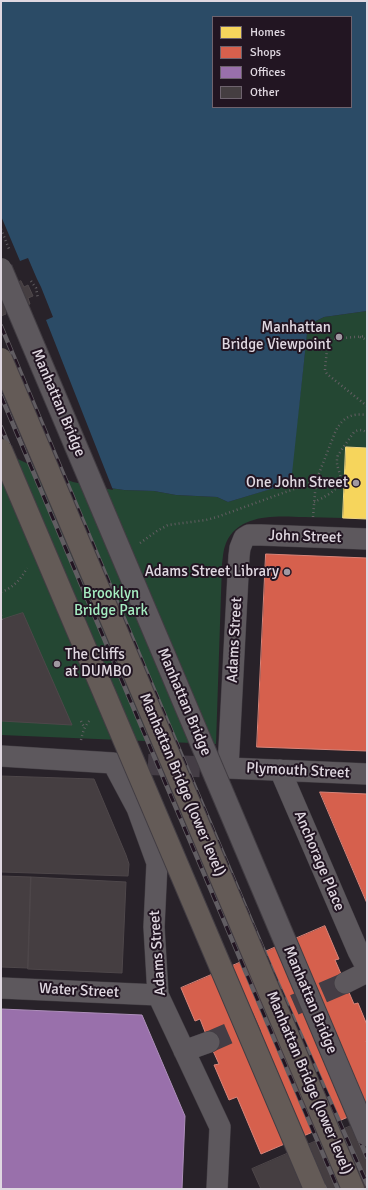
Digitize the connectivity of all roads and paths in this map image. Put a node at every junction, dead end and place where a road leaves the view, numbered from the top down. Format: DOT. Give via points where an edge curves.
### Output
graph roads {
  1 [pos="1,269"];
  2 [pos="360,336"];
  3 [pos="367,336"];
  4 [pos="367,340"];
  5 [pos="1,359"];
  6 [pos="367,406"];
  7 [pos="367,416"];
  8 [pos="367,432"];
  9 [pos="1,450"];
  10 [pos="316,481"];
  11 [pos="314,502"];
  12 [pos="313,520"];
  13 [pos="244,538"];
  14 [pos="367,539"];
  15 [pos="136,545"];
  16 [pos="27,568"];
  17 [pos="1,592"];
  18 [pos="1,615"];
  19 [pos="2,620"];
  20 [pos="91,719"];
  21 [pos="81,721"];
  22 [pos="84,728"];
  23 [pos="82,739"];
  24 [pos="1,756"];
  25 [pos="228,768"];
  26 [pos="280,770"];
  27 [pos="367,774"];
  28 [pos="363,960"];
  29 [pos="367,972"];
  30 [pos="345,983"];
  31 [pos="1,988"];
  32 [pos="158,995"];
  33 [pos="209,1042"];
  34 [pos="184,1051"];
  35 [pos="367,1135"];
  36 [pos="217,1189"];
  37 [pos="315,1189"];
  38 [pos="353,1189"];
  1 -- 35 [label="main road, Manhattan Bridge, bridge"];
  2 -- 3 [label="path"];
  2 -- 4 [label="path"];
  2 -- 6 [label="path" via="328,341 325,371"];
  5 -- 38 [label="main road, Manhattan Bridge (lower level), bridge"];
  7 -- 10 [label="path" via="350,416 340,423"];
  8 -- 11 [label="path" via="354,432 336,460 341,478 339,486"];
  9 -- 37 [label="main road, bridge"];
  10 -- 11 [label="path"];
  10 -- 15 [label="path" via="217,517 168,525"];
  11 -- 12 [label="path"];
  13 -- 14 [label="street, John Street" via="262,535"];
  13 -- 25 [label="street, Adams Street" via="239,556"];
  16 -- 17 [label="path" via="14,585"];
  18 -- 19 [label="path"];
  20 -- 22 [label="path"];
  21 -- 22 [label="path"];
  22 -- 23 [label="path"];
  24 -- 32 [label="street, Adams Street" via="113,763 137,808 157,863 154,927"];
  25 -- 26 [label="street, Plymouth Street"];
  26 -- 27 [label="street, Plymouth Street"];
  26 -- 28 [label="street, Anchorage Place"];
  29 -- 30 [label="street"];
  31 -- 32 [label="street, Water Street"];
  32 -- 34 [label="street, Adams Street"];
  33 -- 34 [label="street"];
  34 -- 36 [label="street, Adams Street" via="220,1127"];
}
